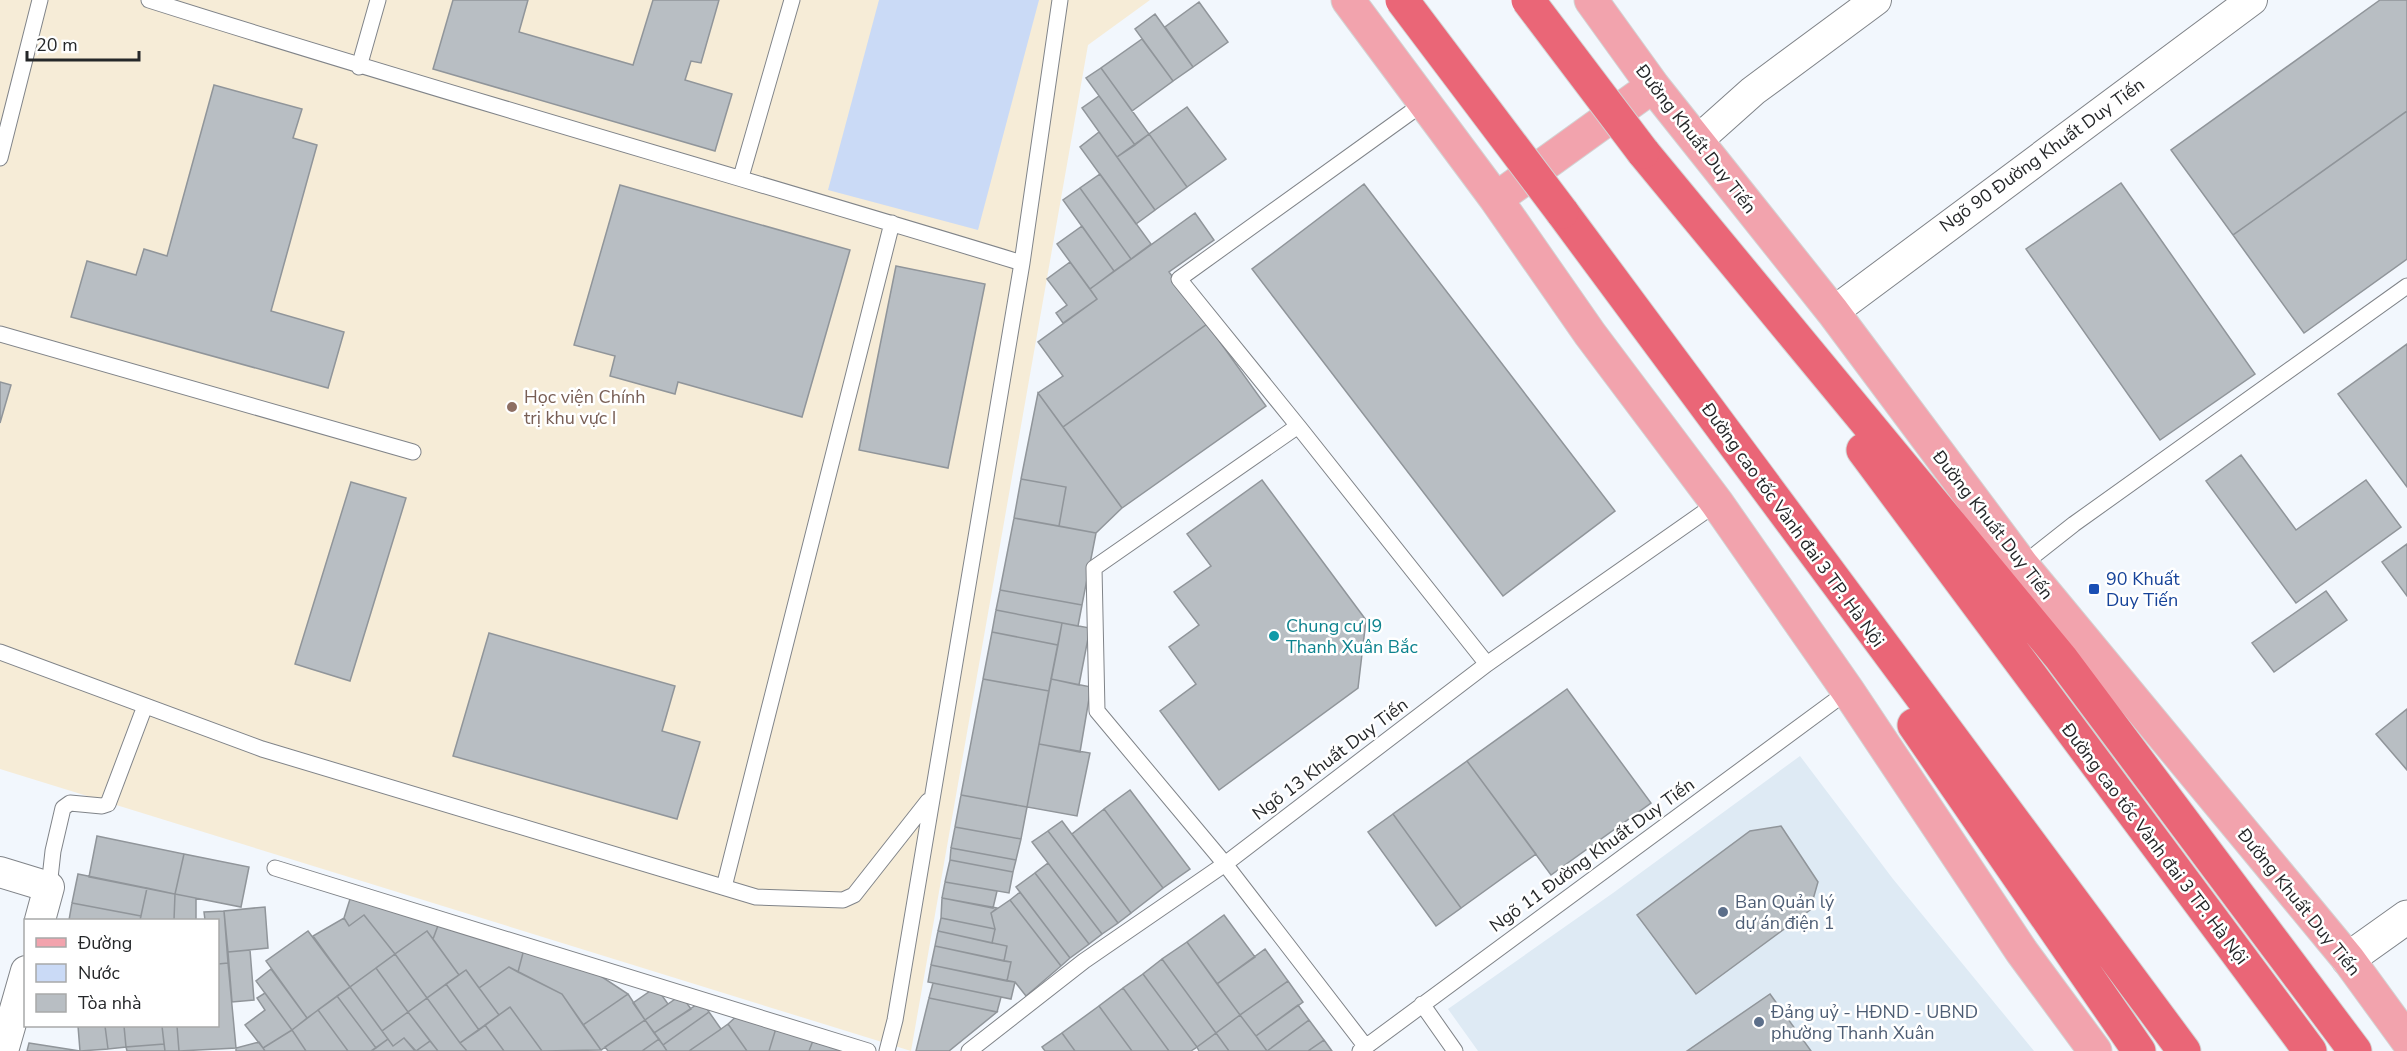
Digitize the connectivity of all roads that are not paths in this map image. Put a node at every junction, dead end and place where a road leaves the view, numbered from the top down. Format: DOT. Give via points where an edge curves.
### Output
graph roads {
  1 [pos="40,0"];
  2 [pos="149,0"];
  3 [pos="378,0"];
  4 [pos="792,0"];
  5 [pos="1060,0"];
  6 [pos="1348,0"];
  7 [pos="1402,0"];
  8 [pos="1528,0"];
  9 [pos="1591,0"];
  10 [pos="1876,0"];
  11 [pos="2235,5"];
  12 [pos="359,67"];
  13 [pos="1653,86"];
  14 [pos="1425,102"];
  15 [pos="1697,141"];
  16 [pos="1643,152"];
  17 [pos="0,158"];
  18 [pos="741,177"];
  19 [pos="1496,199"];
  20 [pos="1562,212"];
  21 [pos="892,223"];
  22 [pos="1022,263"];
  23 [pos="2407,286"];
  24 [pos="1833,312"];
  25 [pos="0,334"];
  26 [pos="1298,426"];
  27 [pos="413,452"];
  28 [pos="1717,503"];
  29 [pos="2022,565"];
  30 [pos="0,652"];
  31 [pos="1487,664"];
  32 [pos="1848,691"];
  33 [pos="145,706"];
  34 [pos="930,798"];
  35 [pos="1225,864"];
  36 [pos="275,868"];
  37 [pos="0,872"];
  38 [pos="49,887"];
  39 [pos="724,887"];
  40 [pos="2407,917"];
  41 [pos="41,919"];
  42 [pos="2348,959"];
  43 [pos="24,978"];
  44 [pos="1422,1004"];
  45 [pos="2407,1040"];
  46 [pos="1363,1049"];
  47 [pos="3,1051"];
  48 [pos="868,1051"];
  49 [pos="887,1051"];
  50 [pos="969,1051"];
  51 [pos="1455,1051"];
  52 [pos="2095,1051"];
  53 [pos="2139,1051"];
  54 [pos="2184,1051"];
  55 [pos="2310,1051"];
  56 [pos="2355,1051"];
  1 -- 17 [label="lane"];
  2 -- 12 [label="lane"];
  3 -- 12 [label="lane"];
  4 -- 18 [label="lane"];
  5 -- 22 [label="lane"];
  6 -- 14 [label="main road"];
  7 -- 20 [label="highway, Đường cao tốc Vành đai 3 TP. Hà Nội, bridge"];
  8 -- 16 [label="highway, Đường cao tốc Vành đai 3 TP. Hà Nội, bridge"];
  9 -- 13 [label="main road, Đường Khuất Duy Tiến"];
  10 -- 15 [label="street" via="1753,91"];
  11 -- 24 [label="street, Ngõ 90 Đường Khuất Duy Tiến"];
  12 -- 18 [label="lane"];
  13 -- 15 [label="main road, Đường Khuất Duy Tiến"];
  13 -- 19 [label="main road"];
  14 -- 19 [label="main road"];
  14 -- 26 [label="lane" via="1179,279"];
  15 -- 24 [label="main road, Đường Khuất Duy Tiến"];
  16 -- 55 [label="highway, Đường cao tốc Vành đai 3 TP. Hà Nội"];
  16 -- 56 [label="highway" via="2061,658"];
  18 -- 21 [label="lane"];
  19 -- 28 [label="main road" via="1590,334"];
  20 -- 53 [label="highway"];
  20 -- 54 [label="highway, Đường cao tốc Vành đai 3 TP. Hà Nội"];
  21 -- 22 [label="lane"];
  21 -- 39 [label="lane"];
  22 -- 34 [label="lane"];
  23 -- 29 [label="lane"];
  24 -- 29 [label="main road, Đường Khuất Duy Tiến"];
  25 -- 27 [label="lane"];
  26 -- 31 [label="lane"];
  26 -- 35 [label="lane" via="1094,568 1097,711"];
  28 -- 31 [label="lane, Ngõ 13 Khuất Duy Tiến"];
  28 -- 32 [label="main road"];
  29 -- 42 [label="main road, Đường Khuất Duy Tiến"];
  30 -- 33 [label="lane"];
  31 -- 35 [label="lane, Ngõ 13 Khuất Duy Tiến"];
  32 -- 44 [label="lane, Ngõ 11 Đường Khuất Duy Tiến"];
  32 -- 52 [label="main road" via="2022,952"];
  33 -- 38 [label="lane" via="108,804 70,803 63,808"];
  33 -- 39 [label="lane" via="262,749"];
  34 -- 39 [label="lane" via="854,895 843,900 756,897"];
  34 -- 49 [label="lane"];
  35 -- 46 [label="lane"];
  35 -- 50 [label="lane, Ngõ 13 Khuất Duy Tiến" via="1084,961"];
  36 -- 48 [label="lane"];
  37 -- 38 [label="street"];
  38 -- 41 [label="street"];
  40 -- 42 [label="street"];
  42 -- 45 [label="main road, Đường Khuất Duy Tiến"];
  43 -- 47 [label="street"];
  44 -- 46 [label="lane, Ngõ 11 Đường Khuất Duy Tiến"];
  44 -- 51 [label="lane"];
}
